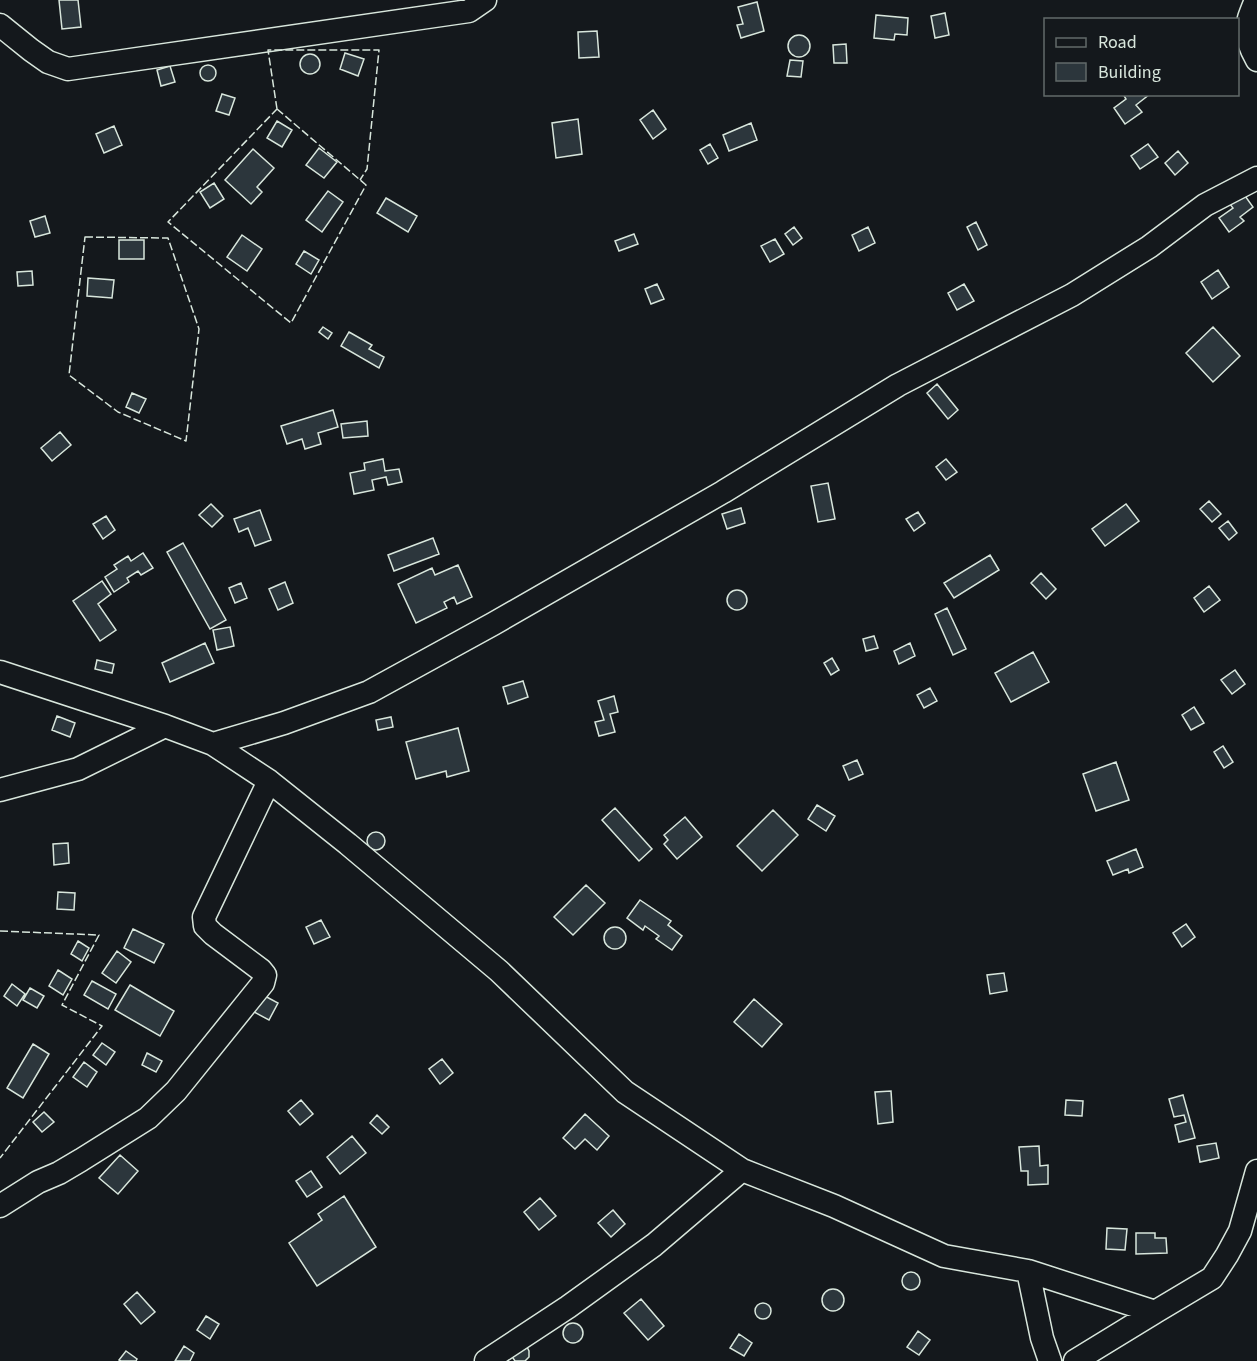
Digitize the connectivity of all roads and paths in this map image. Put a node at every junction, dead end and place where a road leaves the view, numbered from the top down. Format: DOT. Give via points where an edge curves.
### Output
graph roads {
  1 [pos="485,0"];
  2 [pos="1256,0"];
  3 [pos="0,25"];
  4 [pos="1257,60"];
  5 [pos="1257,178"];
  6 [pos="0,672"];
  7 [pos="165,726"];
  8 [pos="213,744"];
  9 [pos="269,781"];
  10 [pos="0,790"];
  11 [pos="742,1170"];
  12 [pos="1257,1171"];
  13 [pos="0,1206"];
  14 [pos="1028,1271"];
  15 [pos="1155,1312"];
  16 [pos="486,1361"];
  17 [pos="1050,1361"];
  18 [pos="1075,1361"];
  1 -- 3 [label="street" via="469,10 68,69 48,62"];
  2 -- 4 [label="street" via="1246,24 1248,45"];
  5 -- 8 [label="street" via="1205,205 1149,247 1072,295 898,385 702,504 369,692"];
  6 -- 7 [label="street"];
  7 -- 8 [label="street"];
  7 -- 10 [label="street" via="78,769"];
  8 -- 9 [label="street"];
  9 -- 11 [label="street" via="499,971 625,1092"];
  9 -- 13 [label="street" via="204,917 213,934 261,970 265,975 263,983 176,1091 148,1118"];
  11 -- 14 [label="street" via="944,1256"];
  11 -- 16 [label="street" via="654,1245"];
  12 -- 15 [label="street" via="1240,1231 1212,1278"];
  14 -- 15 [label="street"];
  14 -- 17 [label="street"];
  15 -- 18 [label="street"];
}
